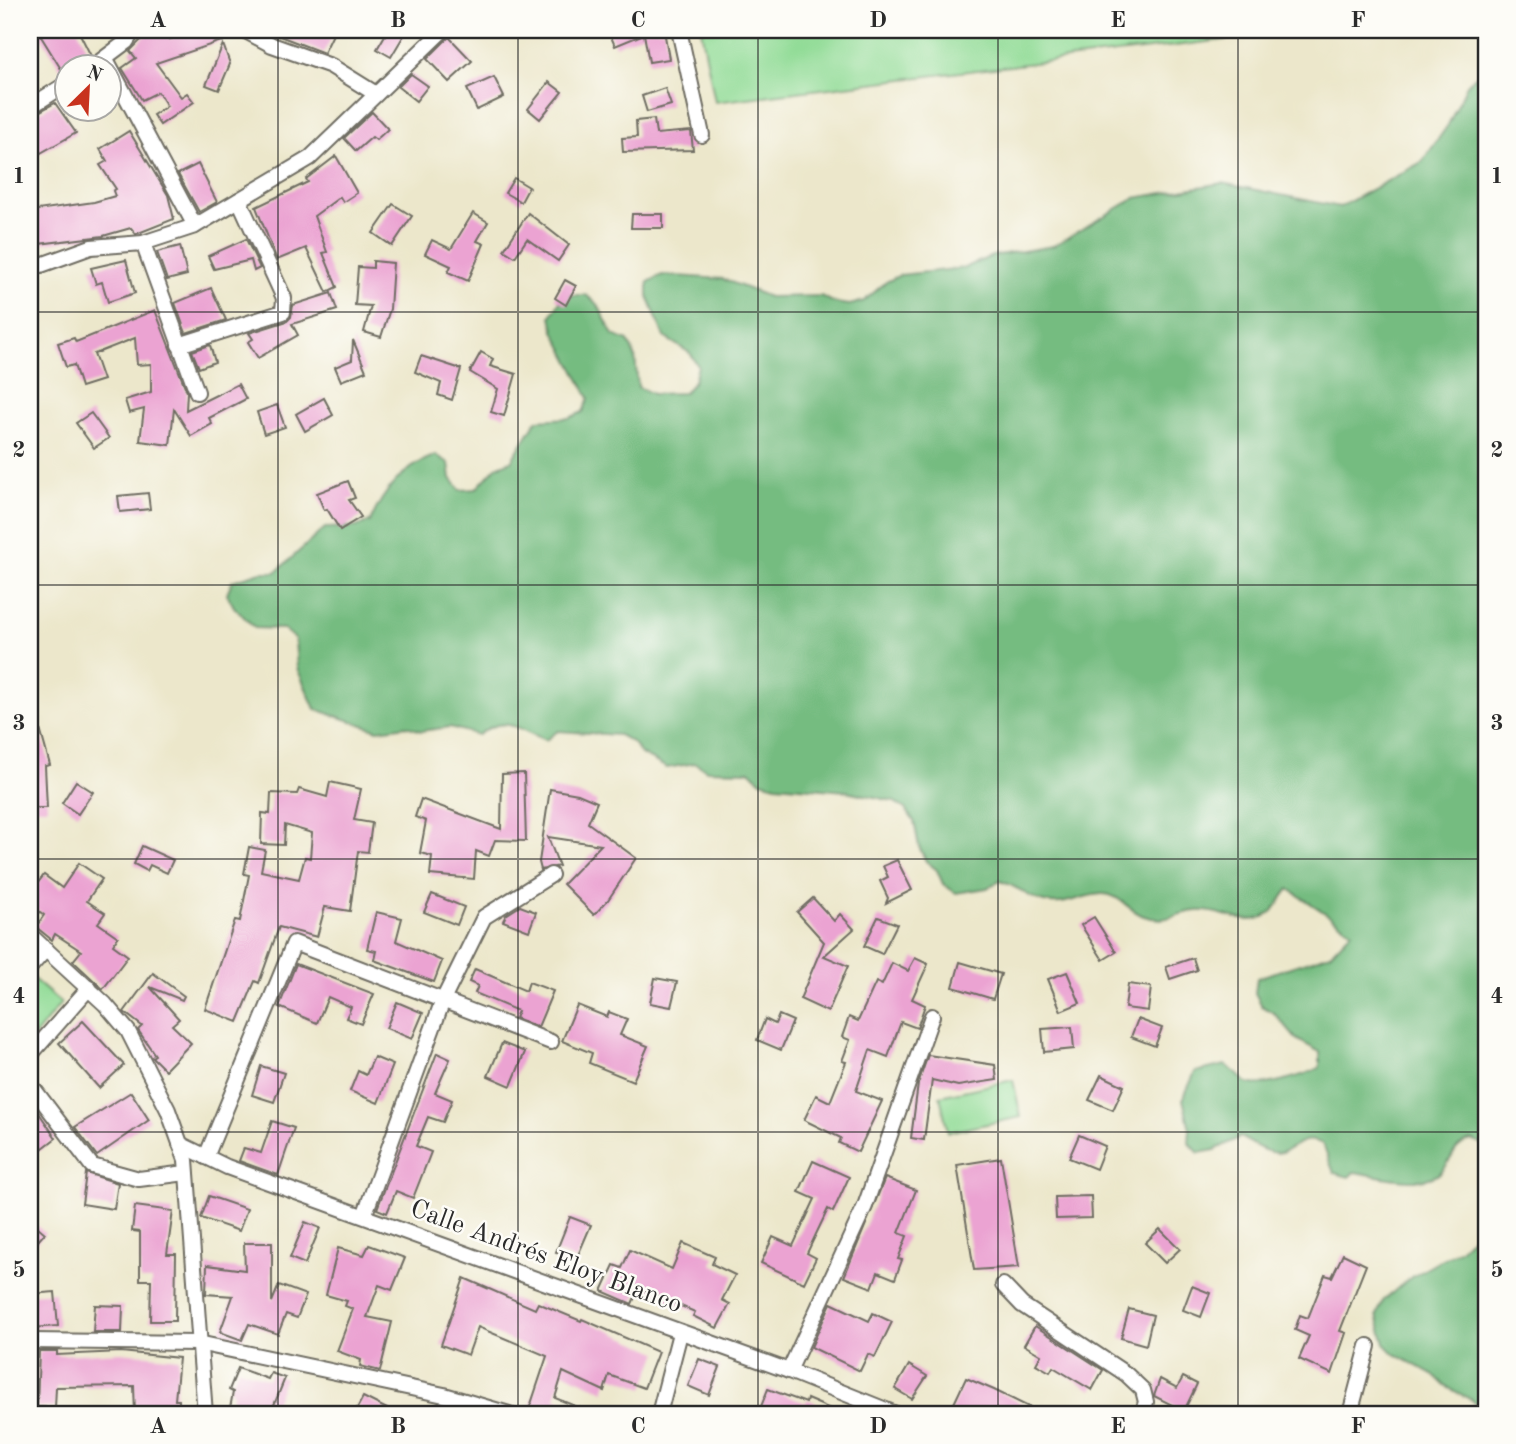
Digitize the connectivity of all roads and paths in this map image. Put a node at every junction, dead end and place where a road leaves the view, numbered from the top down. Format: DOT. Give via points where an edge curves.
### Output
graph roads {
  1 [pos="134,30"];
  2 [pos="244,30"];
  3 [pos="443,30"];
  4 [pos="679,30"];
  5 [pos="115,52"];
  6 [pos="52,92"];
  7 [pos="376,94"];
  8 [pos="122,101"];
  9 [pos="30,107"];
  10 [pos="702,135"];
  11 [pos="239,200"];
  12 [pos="195,226"];
  13 [pos="143,243"];
  14 [pos="30,269"];
  15 [pos="179,345"];
  16 [pos="197,391"];
  17 [pos="551,875"];
  18 [pos="30,935"];
  19 [pos="46,949"];
  20 [pos="30,967"];
  21 [pos="89,988"];
  22 [pos="443,1000"];
  23 [pos="932,1016"];
  24 [pos="551,1042"];
  25 [pos="30,1055"];
  26 [pos="30,1084"];
  27 [pos="180,1144"];
  28 [pos="206,1157"];
  29 [pos="186,1173"];
  30 [pos="364,1216"];
  31 [pos="1003,1285"];
  32 [pos="680,1334"];
  33 [pos="30,1341"];
  34 [pos="198,1343"];
  35 [pos="1368,1346"];
  36 [pos="789,1371"];
  37 [pos="205,1414"];
  38 [pos="509,1414"];
  39 [pos="659,1414"];
  40 [pos="896,1414"];
  41 [pos="1142,1414"];
  42 [pos="1350,1414"];
  1 -- 5 [label="street"];
  2 -- 7 [label="street" via="341,71"];
  3 -- 7 [label="street"];
  4 -- 10 [label="street"];
  6 -- 9 [label="street"];
  7 -- 11 [label="street" via="310,158"];
  8 -- 12 [label="street"];
  11 -- 12 [label="street"];
  11 -- 15 [label="street" via="284,298 284,312"];
  12 -- 13 [label="street"];
  13 -- 14 [label="street" via="91,247"];
  13 -- 15 [label="street"];
  15 -- 16 [label="street"];
  17 -- 22 [label="street" via="484,917"];
  18 -- 19 [label="street"];
  19 -- 20 [label="street"];
  19 -- 21 [label="street"];
  21 -- 25 [label="street"];
  21 -- 27 [label="street" via="128,1031 154,1077"];
  22 -- 24 [label="street"];
  22 -- 28 [label="street" via="294,943"];
  22 -- 30 [label="street"];
  23 -- 36 [label="street" via="864,1206"];
  26 -- 29 [label="street" via="92,1166 139,1179"];
  27 -- 28 [label="street, Calle Andrés Eloy Blanco"];
  27 -- 29 [label="street"];
  28 -- 30 [label="street, Calle Andrés Eloy Blanco"];
  29 -- 34 [label="street"];
  30 -- 32 [label="street, Calle Andrés Eloy Blanco"];
  31 -- 41 [label="street" via="1022,1305 1126,1374 1143,1390"];
  32 -- 36 [label="street, Calle Andrés Eloy Blanco"];
  32 -- 39 [label="street"];
  33 -- 34 [label="street"];
  34 -- 37 [label="street"];
  34 -- 38 [label="street" via="444,1395"];
  35 -- 42 [label="street"];
  36 -- 40 [label="street, Calle Andrés Eloy Blanco"];
}
